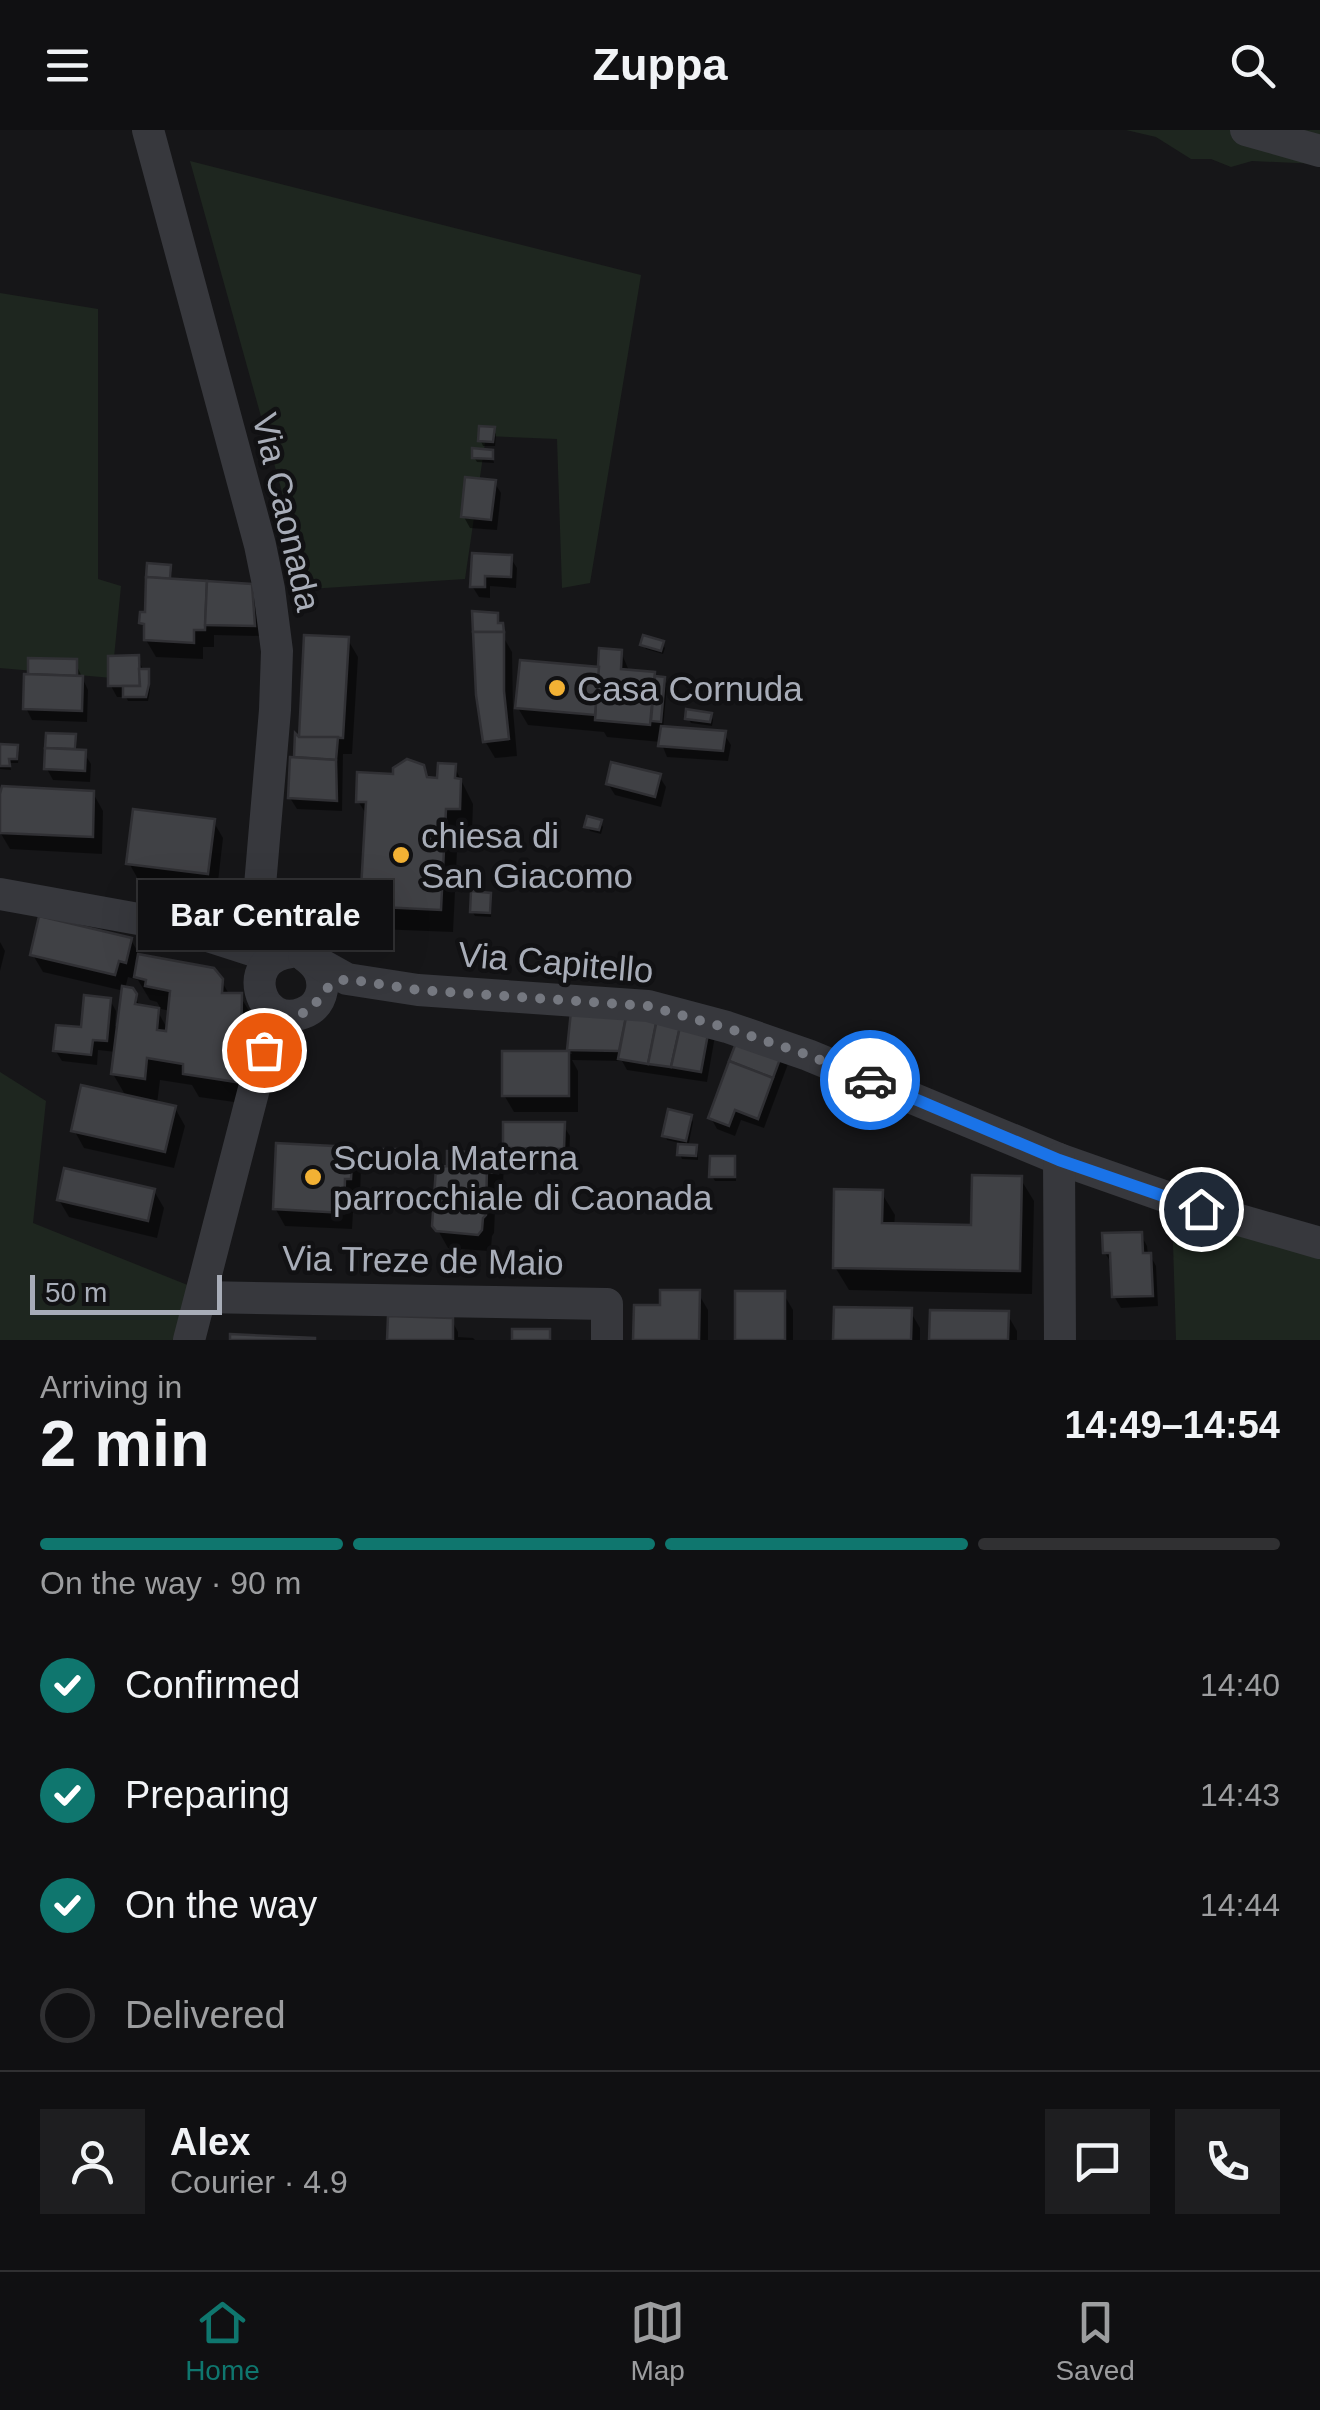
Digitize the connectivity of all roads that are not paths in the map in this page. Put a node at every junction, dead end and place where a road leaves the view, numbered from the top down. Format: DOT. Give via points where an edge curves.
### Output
graph roads {
  1 [pos="148,130"];
  2 [pos="1246,130"];
  3 [pos="1320,151"];
  4 [pos="0,894"];
  5 [pos="238,946"];
  6 [pos="286,955"];
  7 [pos="299,999"];
  8 [pos="1059,1160"];
  9 [pos="1320,1243"];
  10 [pos="201,1297"];
  11 [pos="189,1340"];
  12 [pos="607,1340"];
  13 [pos="1060,1340"];
  1 -- 6 [label="street, Via Caonada" via="269,588 278,651 258,909"];
  2 -- 3 [label="street"];
  4 -- 5 [label="street" via="177,926"];
  5 -- 6 [label="street"];
  5 -- 7 [label="street" via="254,969"];
  6 -- 7 [label="street, Via Caonada" via="317,966 323,981"];
  6 -- 7 [label="street, Via Caonada" via="263,967 259,980"];
  7 -- 8 [label="street, Via Capitello" via="418,990 648,1006 808,1055"];
  7 -- 10 [label="street, Via Caonada" via="264,1050"];
  8 -- 9 [label="street, Via Capitello"];
  8 -- 13 [label="street"];
  10 -- 11 [label="street, Via Caonada"];
  10 -- 12 [label="street, Via Treze de Maio" via="607,1304"];
}
